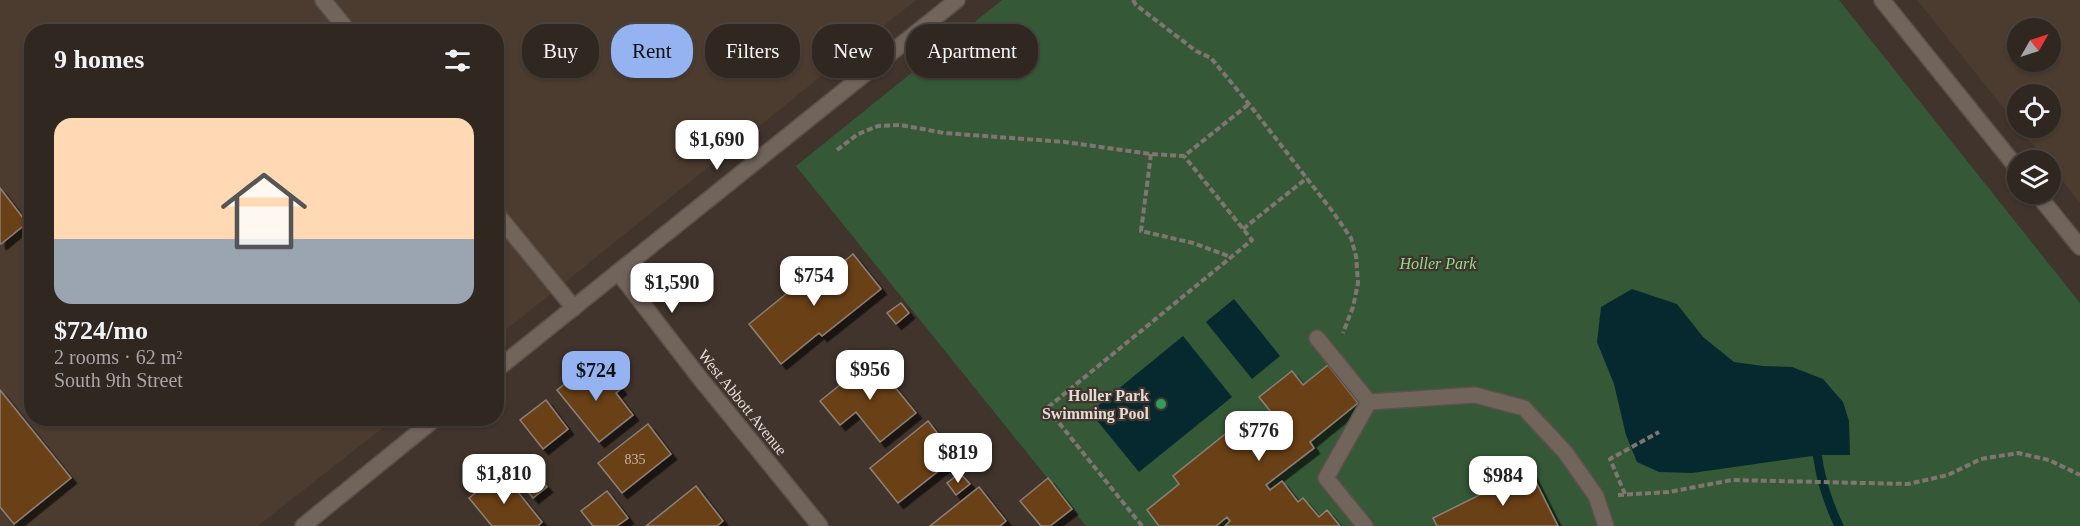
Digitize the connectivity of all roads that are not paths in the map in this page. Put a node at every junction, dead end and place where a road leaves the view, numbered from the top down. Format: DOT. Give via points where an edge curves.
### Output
graph roads {
  1 [pos="323,0"];
  2 [pos="957,0"];
  3 [pos="1882,0"];
  4 [pos="342,24"];
  5 [pos="2007,155"];
  6 [pos="2045,204"];
  7 [pos="504,223"];
  8 [pos="2080,247"];
  9 [pos="618,272"];
  10 [pos="574,308"];
  11 [pos="1317,338"];
  12 [pos="504,364"];
  13 [pos="1368,402"];
  14 [pos="426,426"];
  15 [pos="303,526"];
  16 [pos="820,526"];
  17 [pos="1365,526"];
  18 [pos="1606,526"];
  1 -- 4 [label="street"];
  2 -- 9 [label="street"];
  3 -- 5 [label="street"];
  6 -- 8 [label="street"];
  7 -- 10 [label="street"];
  9 -- 10 [label="street"];
  9 -- 16 [label="street, West Abbott Avenue"];
  10 -- 12 [label="street"];
  11 -- 13 [label="street"];
  13 -- 17 [label="street" via="1326,478"];
  13 -- 18 [label="street" via="1475,395 1524,408 1565,452 1596,496"];
  14 -- 15 [label="street"];
}
